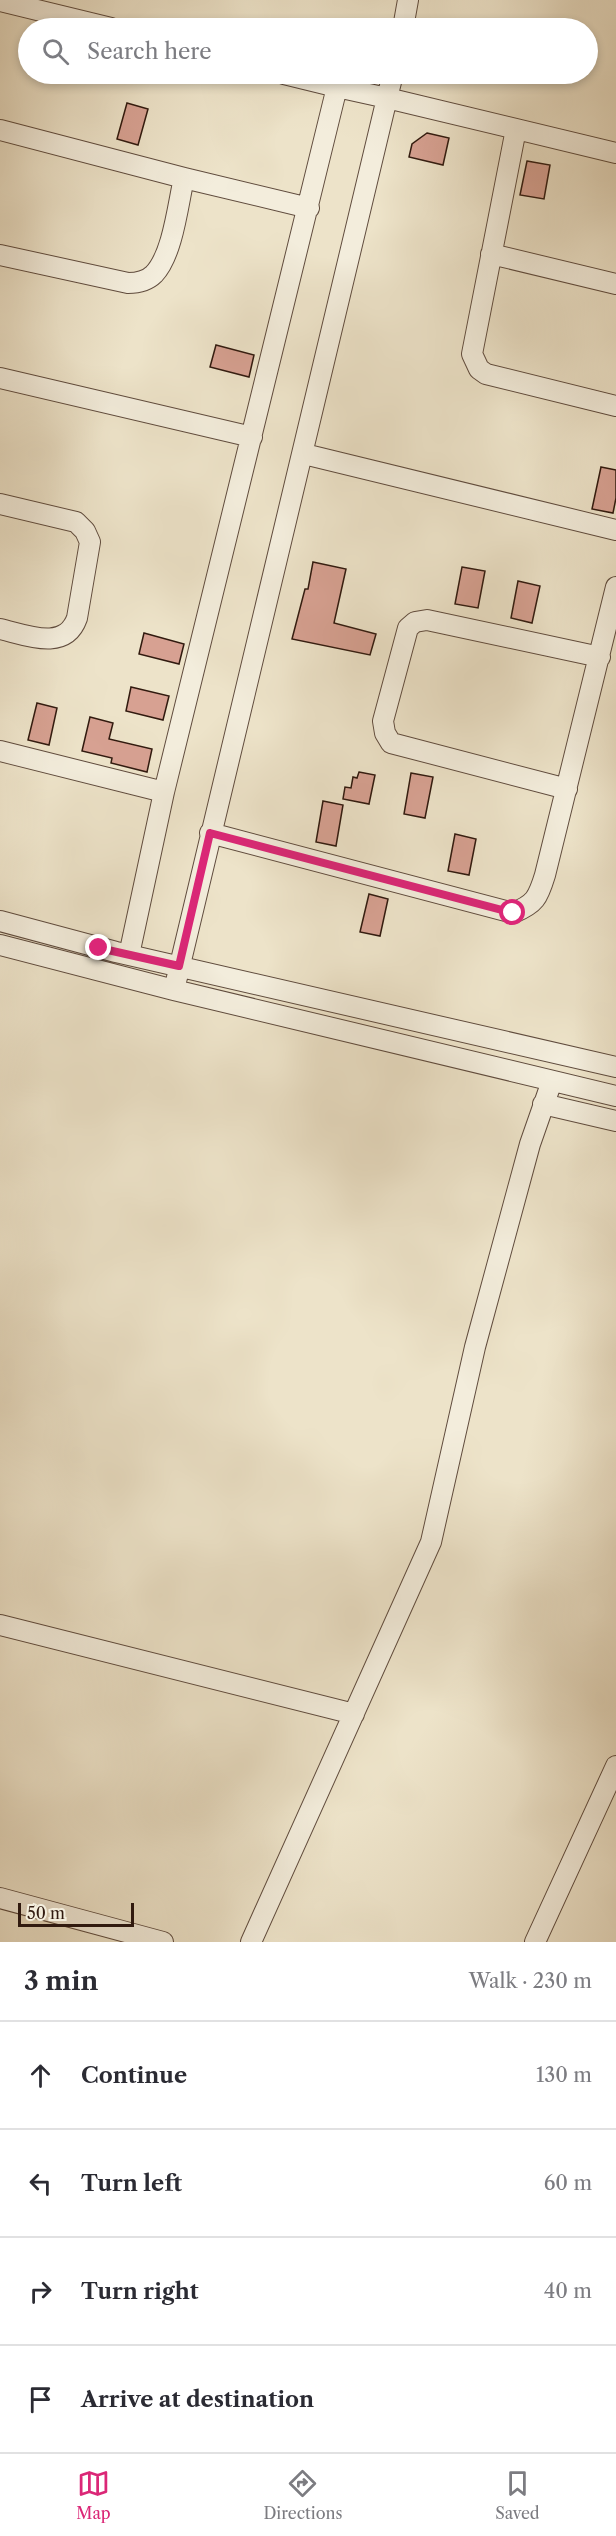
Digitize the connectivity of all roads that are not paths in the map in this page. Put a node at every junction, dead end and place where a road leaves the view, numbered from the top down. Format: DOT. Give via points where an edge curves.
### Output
graph roads {
  1 [pos="408,0"];
  2 [pos="0,1"];
  3 [pos="70,18"];
  4 [pos="405,18"];
  5 [pos="325,84"];
  6 [pos="390,84"];
  7 [pos="337,87"];
  8 [pos="387,98"];
  9 [pos="516,129"];
  10 [pos="0,130"];
  11 [pos="616,153"];
  12 [pos="184,178"];
  13 [pos="309,208"];
  14 [pos="491,254"];
  15 [pos="0,255"];
  16 [pos="616,284"];
  17 [pos="0,378"];
  18 [pos="616,406"];
  19 [pos="252,437"];
  20 [pos="304,454"];
  21 [pos="0,504"];
  22 [pos="616,530"];
  23 [pos="616,587"];
  24 [pos="0,628"];
  25 [pos="600,657"];
  26 [pos="0,751"];
  27 [pos="567,789"];
  28 [pos="164,792"];
  29 [pos="210,833"];
  30 [pos="0,921"];
  31 [pos="0,945"];
  32 [pos="129,955"];
  33 [pos="179,966"];
  34 [pos="174,990"];
  35 [pos="616,1067"];
  36 [pos="552,1081"];
  37 [pos="616,1096"];
  38 [pos="543,1104"];
  39 [pos="616,1121"];
  40 [pos="0,1625"];
  41 [pos="354,1714"];
  42 [pos="616,1766"];
  43 [pos="0,1898"];
  44 [pos="163,1942"];
  45 [pos="251,1942"];
  46 [pos="535,1942"];
  1 -- 4 [label="street"];
  2 -- 3 [label="street"];
  5 -- 7 [label="street"];
  6 -- 8 [label="street"];
  7 -- 8 [label="street"];
  7 -- 13 [label="street"];
  8 -- 9 [label="street"];
  8 -- 20 [label="street"];
  9 -- 11 [label="street"];
  9 -- 14 [label="street"];
  10 -- 12 [label="street"];
  12 -- 13 [label="street"];
  12 -- 15 [label="street" via="165,252 156,272 143,282 128,283"];
  13 -- 19 [label="street"];
  14 -- 16 [label="street"];
  14 -- 18 [label="street" via="472,346 479,369 486,374"];
  17 -- 19 [label="street"];
  19 -- 28 [label="street"];
  20 -- 22 [label="street"];
  20 -- 29 [label="street"];
  21 -- 24 [label="street" via="76,522 90,542 74,628 54,639"];
  23 -- 25 [label="street"];
  25 -- 27 [label="street"];
  25 -- 27 [label="street" via="426,620 415,622 408,628 383,721 391,743"];
  26 -- 28 [label="street"];
  27 -- 29 [label="street" via="539,895 529,906 513,913"];
  28 -- 32 [label="street"];
  29 -- 33 [label="street"];
  30 -- 32 [label="street"];
  31 -- 34 [label="street"];
  32 -- 33 [label="street"];
  33 -- 34 [label="street"];
  33 -- 35 [label="street"];
  34 -- 36 [label="street"];
  36 -- 37 [label="street"];
  36 -- 38 [label="street"];
  38 -- 39 [label="street"];
  38 -- 41 [label="street" via="475,1347 431,1542"];
  40 -- 41 [label="street"];
  41 -- 45 [label="street"];
  42 -- 46 [label="street"];
  43 -- 44 [label="street"];
}
